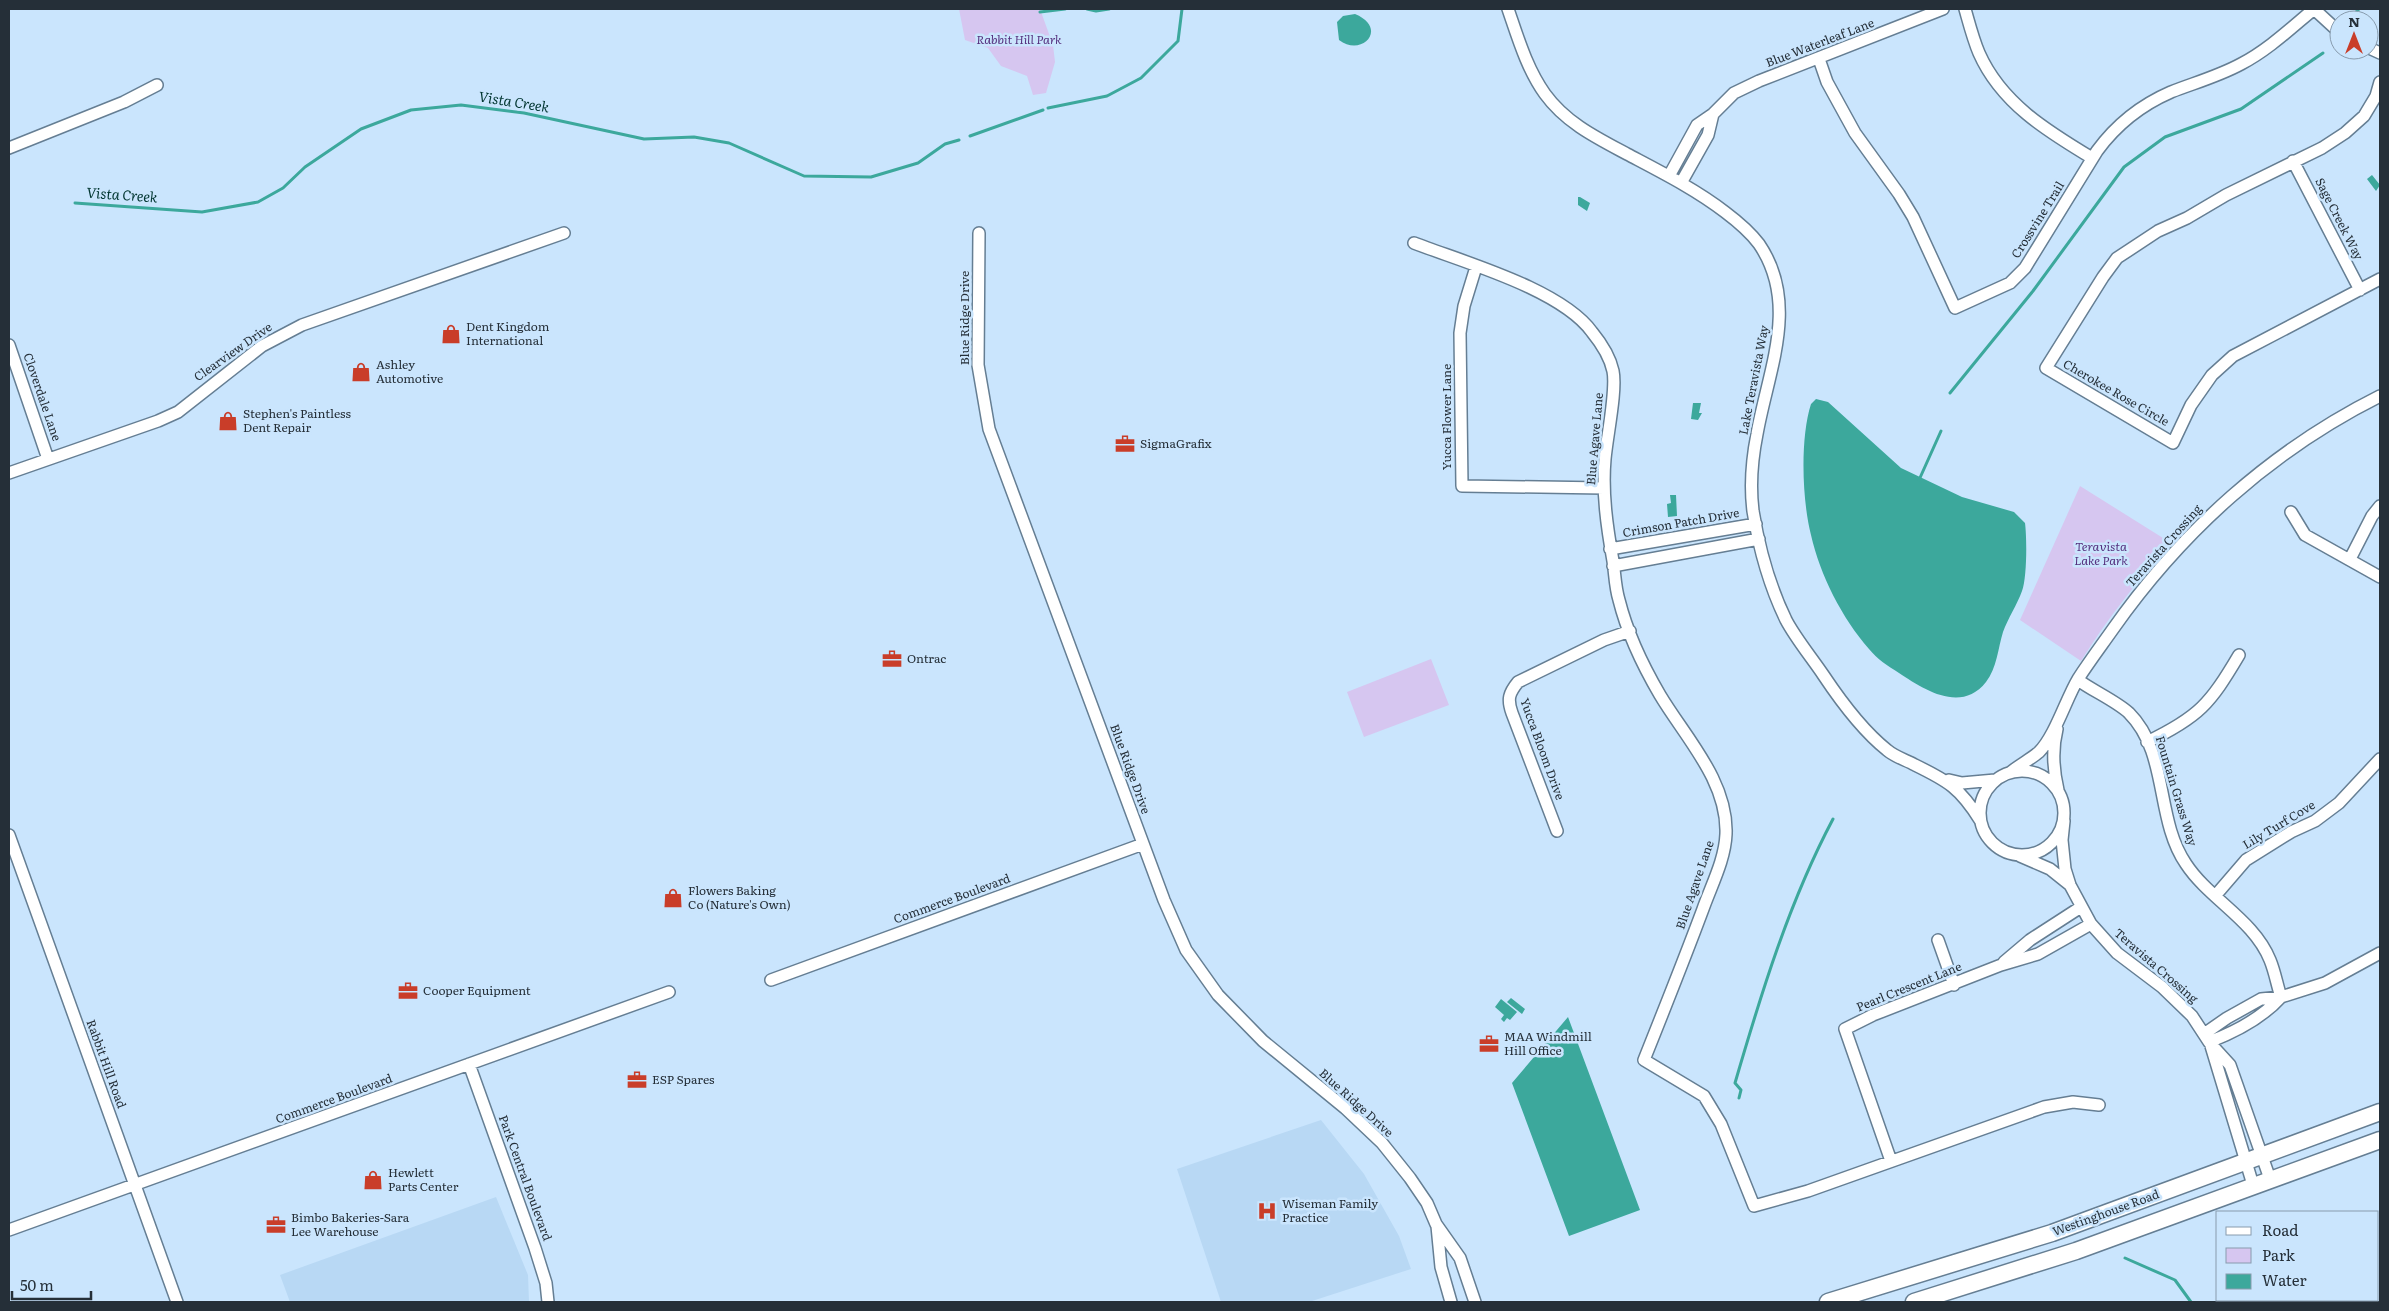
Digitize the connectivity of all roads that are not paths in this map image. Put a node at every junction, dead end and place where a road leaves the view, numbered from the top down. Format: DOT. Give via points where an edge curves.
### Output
graph roads {
  1 [pos="1508,9"];
  2 [pos="1944,9"];
  3 [pos="1965,9"];
  4 [pos="2314,9"];
  5 [pos="2329,23"];
  6 [pos="1819,59"];
  7 [pos="2380,82"];
  8 [pos="157,85"];
  9 [pos="1713,114"];
  10 [pos="9,148"];
  11 [pos="2092,158"];
  12 [pos="2293,161"];
  13 [pos="1669,176"];
  14 [pos="1681,183"];
  15 [pos="564,233"];
  16 [pos="980,233"];
  17 [pos="1414,243"];
  18 [pos="1476,267"];
  19 [pos="2380,279"];
  20 [pos="2360,290"];
  21 [pos="9,345"];
  22 [pos="2380,396"];
  23 [pos="48,459"];
  24 [pos="9,473"];
  25 [pos="1604,488"];
  26 [pos="2380,506"];
  27 [pos="2291,512"];
  28 [pos="1756,524"];
  29 [pos="1759,539"];
  30 [pos="1610,549"];
  31 [pos="2350,559"];
  32 [pos="1613,566"];
  33 [pos="2380,577"];
  34 [pos="1630,631"];
  35 [pos="2239,655"];
  36 [pos="2078,680"];
  37 [pos="2059,719"];
  38 [pos="2147,742"];
  39 [pos="2380,759"];
  40 [pos="2011,772"];
  41 [pos="1942,778"];
  42 [pos="1994,780"];
  43 [pos="2059,791"];
  44 [pos="1980,820"];
  45 [pos="2064,821"];
  46 [pos="1556,831"];
  47 [pos="9,835"];
  48 [pos="1143,844"];
  49 [pos="2016,855"];
  50 [pos="2070,885"];
  51 [pos="2215,896"];
  52 [pos="2081,907"];
  53 [pos="2091,924"];
  54 [pos="1938,940"];
  55 [pos="2380,952"];
  56 [pos="2001,964"];
  57 [pos="771,980"];
  58 [pos="1954,985"];
  59 [pos="669,992"];
  60 [pos="2281,997"];
  61 [pos="2207,1038"];
  62 [pos="469,1064"];
  63 [pos="2100,1106"];
  64 [pos="2380,1112"];
  65 [pos="2380,1140"];
  66 [pos="2263,1155"];
  67 [pos="1891,1161"];
  68 [pos="2245,1161"];
  69 [pos="2270,1179"];
  70 [pos="134,1185"];
  71 [pos="2253,1185"];
  72 [pos="1436,1224"];
  73 [pos="9,1230"];
  74 [pos="177,1302"];
  75 [pos="548,1302"];
  76 [pos="1451,1302"];
  77 [pos="1475,1302"];
  78 [pos="1828,1302"];
  79 [pos="1914,1302"];
  1 -- 13 [label="street, Lake Teravista Way" via="1531,72 1545,95 1564,116 1584,131"];
  2 -- 6 [label="street, Blue Waterleaf Lane"];
  3 -- 11 [label="street" via="1979,53 1996,83 2019,109 2050,133"];
  4 -- 5 [label="street"];
  4 -- 11 [label="street, Crossvine Trail" via="2241,64 2168,93 2139,109 2106,139"];
  6 -- 9 [label="street, Blue Waterleaf Lane" via="1734,93"];
  6 -- 11 [label="street, Crossvine Trail" via="1827,82 1854,133 1913,217 1955,308 2010,283 2025,268"];
  7 -- 12 [label="street, Cherokee Rose Circle" via="2364,116 2345,133"];
  8 -- 10 [label="street" via="124,102"];
  9 -- 13 [label="street, Blue Waterleaf Lane" via="1694,130"];
  9 -- 14 [label="street, Blue Waterleaf Lane" via="1708,135"];
  12 -- 20 [label="street, Sage Creek Way"];
  12 -- 20 [label="street, Cherokee Rose Circle" via="2158,231 2117,258 2046,368 2173,443 2191,405 2212,375 2233,356"];
  13 -- 14 [label="street, Lake Teravista Way"];
  14 -- 28 [label="street, Lake Teravista Way" via="1716,205 1746,230 1772,268 1776,286 1781,310 1779,331 1756,435 1752,470"];
  15 -- 23 [label="street, Clearview Drive" via="302,325 262,346 178,412"];
  16 -- 48 [label="street, Blue Ridge Drive" via="978,365 989,429"];
  17 -- 18 [label="street, Blue Agave Lane"];
  18 -- 25 [label="street, Blue Agave Lane" via="1537,291 1577,315 1592,330 1607,355 1613,372 1613,392"];
  18 -- 25 [label="street, Yucca Flower Lane" via="1460,333 1462,486"];
  19 -- 20 [label="street, Cherokee Rose Circle"];
  21 -- 23 [label="street, Cloverdale Lane"];
  22 -- 36 [label="street, Teravista Crossing" via="2298,444 2205,519 2152,577"];
  23 -- 24 [label="street, Clearview Drive"];
  25 -- 30 [label="street, Blue Agave Lane"];
  26 -- 31 [label="street"];
  27 -- 31 [label="street" via="2305,535"];
  28 -- 29 [label="street, Lake Teravista Way"];
  28 -- 30 [label="street, Crimson Patch Drive"];
  29 -- 32 [label="street"];
  29 -- 41 [label="street, Lake Teravista Way" via="1771,582 1787,621 1862,727 1890,752"];
  30 -- 32 [label="street, Blue Agave Lane"];
  31 -- 33 [label="street"];
  32 -- 34 [label="street, Blue Agave Lane" via="1618,600"];
  34 -- 46 [label="street, Yucca Bloom Drive" via="1604,640 1518,682 1510,692 1508,703"];
  34 -- 67 [label="street, Blue Agave Lane" via="1658,692 1719,791 1726,835 1717,870 1644,1060 1704,1096 1722,1124 1754,1206 1808,1191"];
  35 -- 38 [label="street" via="2204,708 2181,726"];
  36 -- 37 [label="street, Teravista Crossing"];
  36 -- 38 [label="street, Fountain Grass Way" via="2128,712"];
  37 -- 40 [label="street, Teravista Crossing" via="2039,752"];
  37 -- 43 [label="street, Teravista Crossing" via="2053,743"];
  38 -- 51 [label="street, Fountain Grass Way" via="2156,765 2175,844 2185,864"];
  39 -- 51 [label="street, Lily Turf Cove" via="2339,803 2315,821 2246,860"];
  40 -- 42 [label="street"];
  40 -- 43 [label="street" via="2033,772"];
  41 -- 42 [label="street, Lake Teravista Way" via="1962,783"];
  41 -- 44 [label="street, Lake Teravista Way" via="1965,797"];
  42 -- 44 [label="street" via="1982,798"];
  43 -- 45 [label="street"];
  44 -- 49 [label="street" via="1992,843"];
  45 -- 49 [label="street" via="2060,833 2047,847"];
  45 -- 50 [label="street, Teravista Crossing" via="2062,853"];
  47 -- 70 [label="street, Rabbit Hill Road"];
  48 -- 57 [label="street, Commerce Boulevard"];
  48 -- 72 [label="street, Blue Ridge Drive" via="1186,950 1218,995 1262,1041 1382,1143 1427,1203"];
  49 -- 50 [label="street, Teravista Crossing" via="2050,869"];
  50 -- 52 [label="street, Teravista Crossing"];
  51 -- 60 [label="street, Fountain Grass Way" via="2260,942 2270,960"];
  52 -- 53 [label="street, Teravista Crossing"];
  52 -- 56 [label="street, Pearl Crescent Lane" via="2030,940"];
  53 -- 56 [label="street, Pearl Crescent Lane" via="2038,954"];
  53 -- 61 [label="street, Teravista Crossing" via="2117,953 2162,987 2192,1016"];
  54 -- 58 [label="street"];
  55 -- 60 [label="street" via="2325,983"];
  56 -- 58 [label="street, Pearl Crescent Lane"];
  58 -- 67 [label="street, Pearl Crescent Lane" via="1873,1015 1845,1029"];
  59 -- 62 [label="street, Commerce Boulevard"];
  60 -- 61 [label="street" via="2261,999 2227,1018"];
  61 -- 66 [label="street, Teravista Crossing" via="2230,1065"];
  61 -- 68 [label="street, Teravista Crossing"];
  62 -- 70 [label="street, Commerce Boulevard"];
  62 -- 75 [label="street, Park Central Boulevard" via="535,1248"];
  63 -- 67 [label="street, Blue Agave Lane" via="2074,1102 2044,1107"];
  64 -- 66 [label="main road, Westinghouse Road"];
  65 -- 69 [label="main road, Westinghouse Road"];
  66 -- 68 [label="main road, Westinghouse Road"];
  66 -- 69 [label="street, Teravista Crossing"];
  68 -- 71 [label="street, Teravista Crossing"];
  68 -- 78 [label="main road, Westinghouse Road" via="2052,1233"];
  69 -- 71 [label="main road, Westinghouse Road"];
  70 -- 73 [label="street, Commerce Boulevard"];
  70 -- 74 [label="street, Rabbit Hill Road"];
  71 -- 79 [label="main road, Westinghouse Road" via="2076,1251"];
  72 -- 76 [label="street, Blue Ridge Drive" via="1441,1267"];
  72 -- 77 [label="street, Blue Ridge Drive" via="1460,1258"];
}
